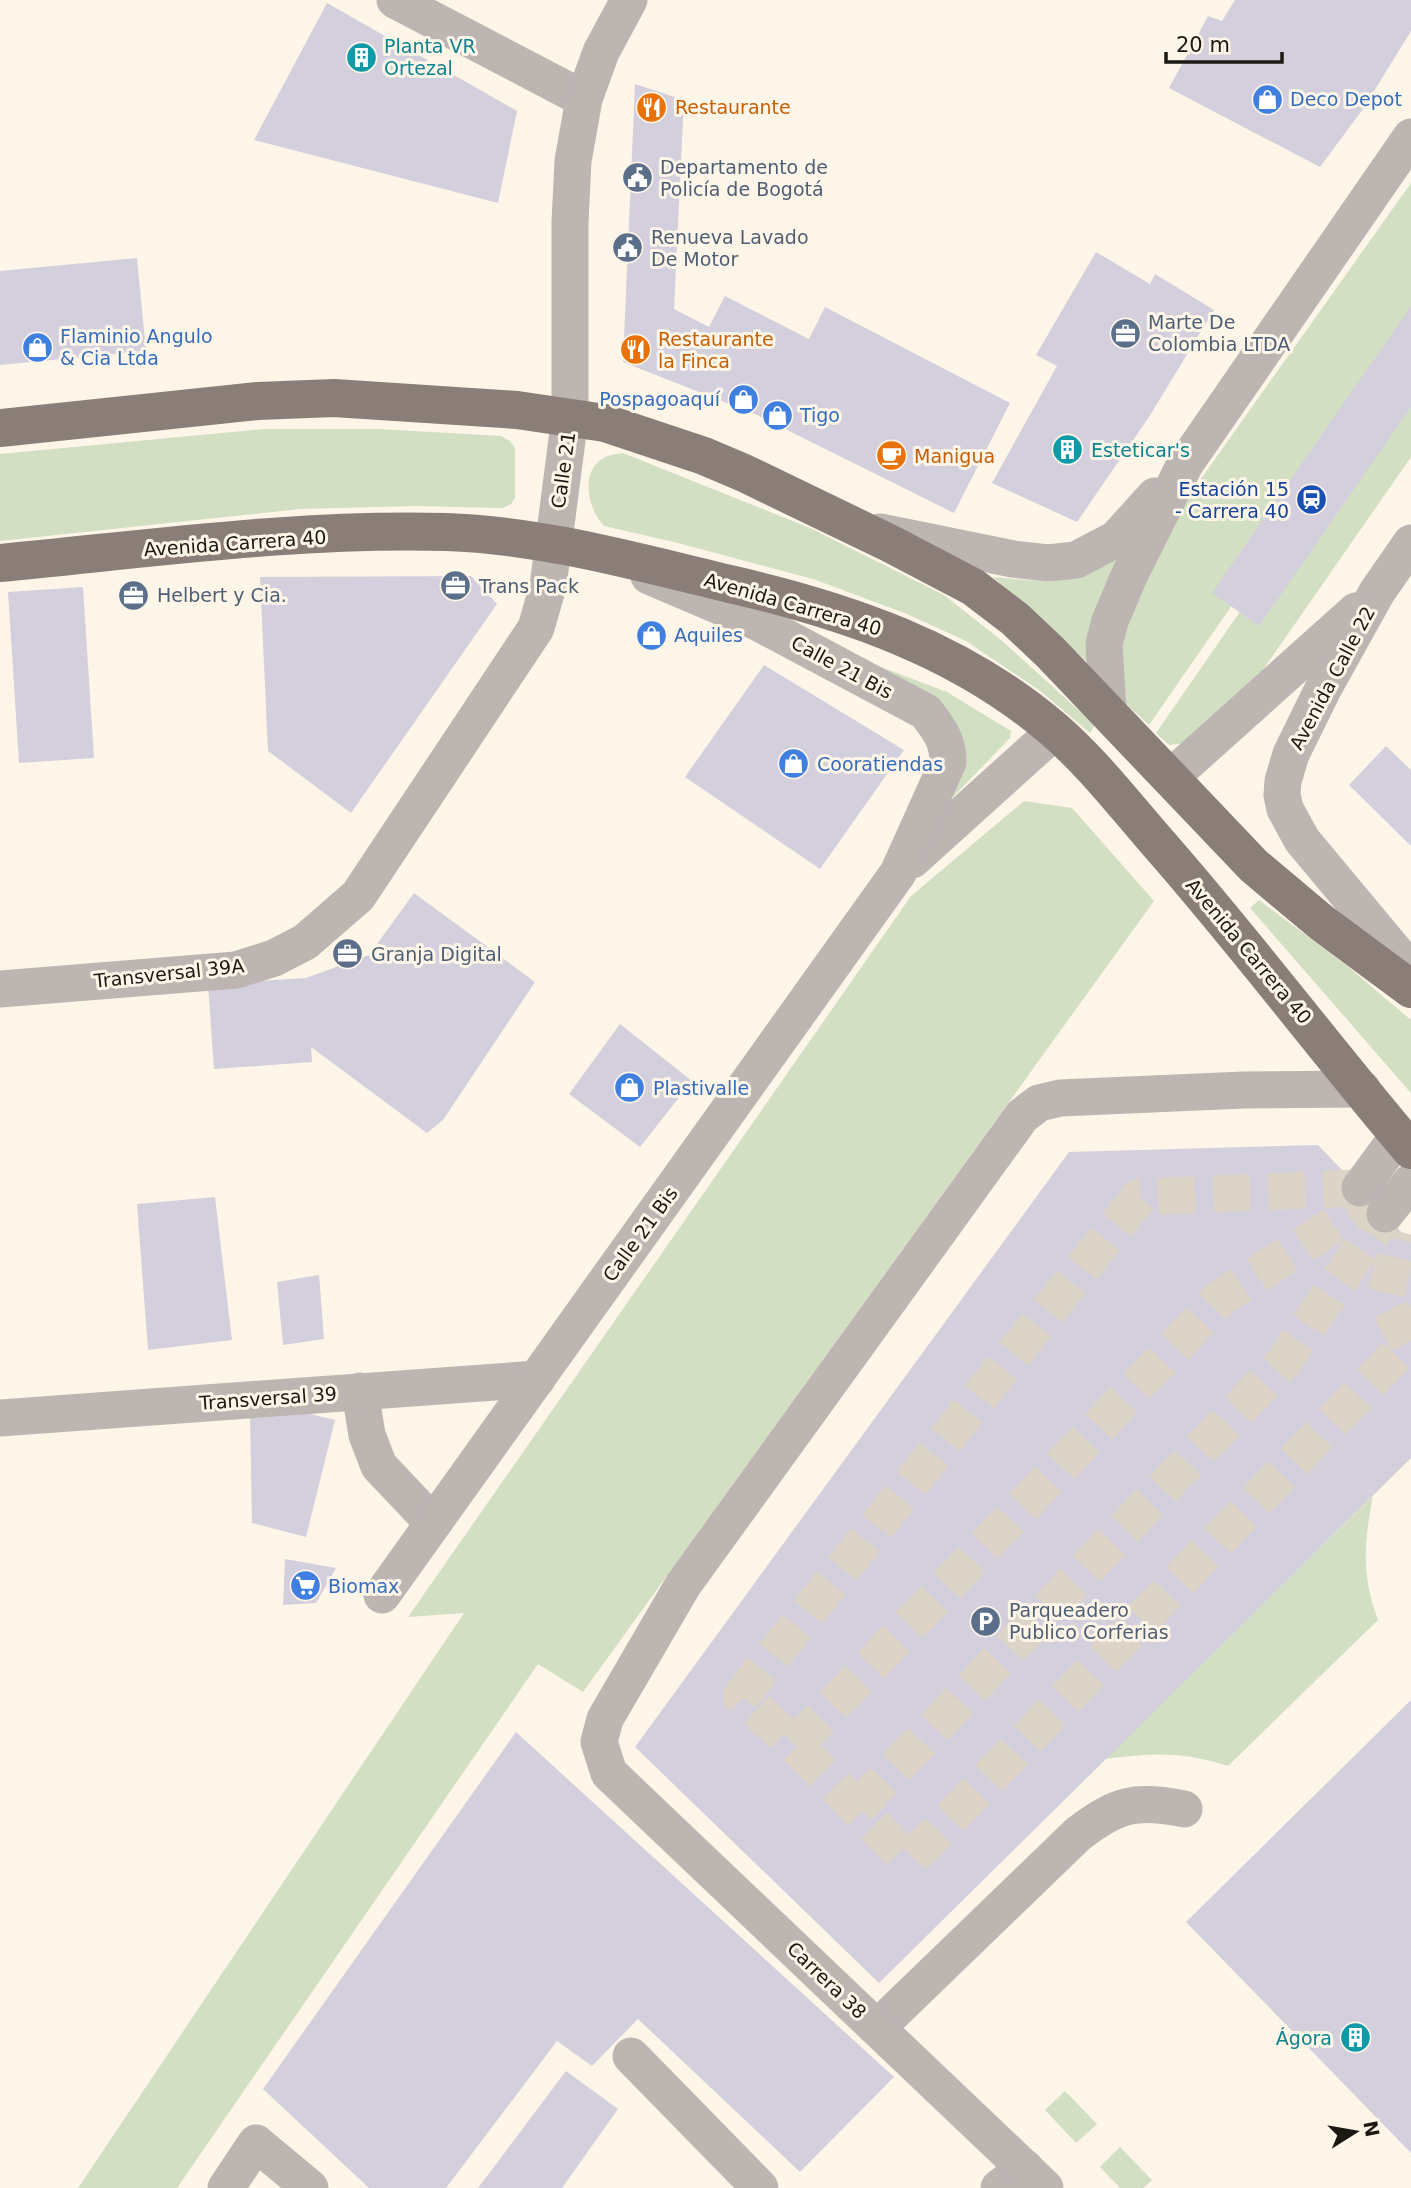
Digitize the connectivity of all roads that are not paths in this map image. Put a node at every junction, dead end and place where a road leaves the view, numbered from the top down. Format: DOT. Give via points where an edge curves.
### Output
graph roads {
  1 [pos="395,0"];
  2 [pos="629,0"];
  3 [pos="584,99"];
  4 [pos="1411,137"];
  5 [pos="570,417"];
  6 [pos="0,428"];
  7 [pos="1185,464"];
  8 [pos="857,528"];
  9 [pos="552,543"];
  10 [pos="1411,543"];
  11 [pos="594,552"];
  12 [pos="0,564"];
  13 [pos="1377,592"];
  14 [pos="1108,711"];
  15 [pos="1055,731"];
  16 [pos="1170,778"];
  17 [pos="898,873"];
  18 [pos="358,896"];
  19 [pos="1411,971"];
  20 [pos="0,989"];
  21 [pos="1411,989"];
  22 [pos="1363,1089"];
  23 [pos="1407,1147"];
  24 [pos="1411,1182"];
  25 [pos="1386,1211"];
  26 [pos="537,1379"];
  27 [pos="360,1391"];
  28 [pos="0,1418"];
  29 [pos="433,1524"];
  30 [pos="382,1595"];
  31 [pos="1184,1809"];
  32 [pos="877,2028"];
  33 [pos="631,2056"];
  34 [pos="1023,2181"];
  35 [pos="226,2188"];
  36 [pos="310,2188"];
  37 [pos="758,2188"];
  1 -- 3 [label="street"];
  2 -- 3 [label="street, Calle 21" via="601,52"];
  3 -- 5 [label="street, Calle 21" via="573,161 570,222"];
  4 -- 7 [label="street"];
  5 -- 6 [label="main road" via="334,398 258,401"];
  5 -- 8 [label="main road" via="704,456"];
  5 -- 9 [label="street, Calle 21"];
  7 -- 8 [label="street" via="1116,539 1076,559 1048,563 1013,559"];
  7 -- 14 [label="street" via="1110,621 1104,644"];
  8 -- 14 [label="main road" via="973,587 1041,643"];
  9 -- 11 [label="main road, Avenida Carrera 40"];
  9 -- 12 [label="main road, Avenida Carrera 40" via="446,532 273,537"];
  9 -- 18 [label="street, Calle 21" via="548,586 536,628"];
  10 -- 13 [label="street, Avenida Calle 22"];
  11 -- 15 [label="main road, Avenida Carrera 40" via="760,590 869,623 984,677"];
  11 -- 17 [label="street, Calle 21 Bis" via="757,622 926,712 944,737 948,762"];
  13 -- 16 [label="street, Avenida Calle 22"];
  13 -- 19 [label="street, Avenida Calle 22" via="1291,754 1282,795 1302,840"];
  14 -- 16 [label="main road"];
  15 -- 17 [label="street, Calle 21 Bis"];
  15 -- 22 [label="main road, Avenida Carrera 40" via="1204,896"];
  16 -- 21 [label="main road" via="1254,866"];
  17 -- 26 [label="street, Calle 21 Bis"];
  18 -- 20 [label="street, Transversal 39A" via="305,942 236,970"];
  22 -- 23 [label="main road, Avenida Carrera 40"];
  22 -- 32 [label="street, Carrera 38" via="1060,1098 1039,1103 1022,1116 683,1585 605,1719 599,1742 609,1773"];
  23 -- 25 [label="street"];
  24 -- 25 [label="street"];
  26 -- 27 [label="street, Transversal 39"];
  26 -- 29 [label="street, Calle 21 Bis"];
  27 -- 28 [label="street, Transversal 39"];
  27 -- 29 [label="street" via="367,1435 379,1466"];
  29 -- 30 [label="street, Calle 21 Bis"];
  31 -- 32 [label="street" via="1132,1805 1104,1814"];
  32 -- 34 [label="street, Carrera 38"];
  33 -- 37 [label="street"];
  35 -- 36 [label="street" via="256,2143"];
}
